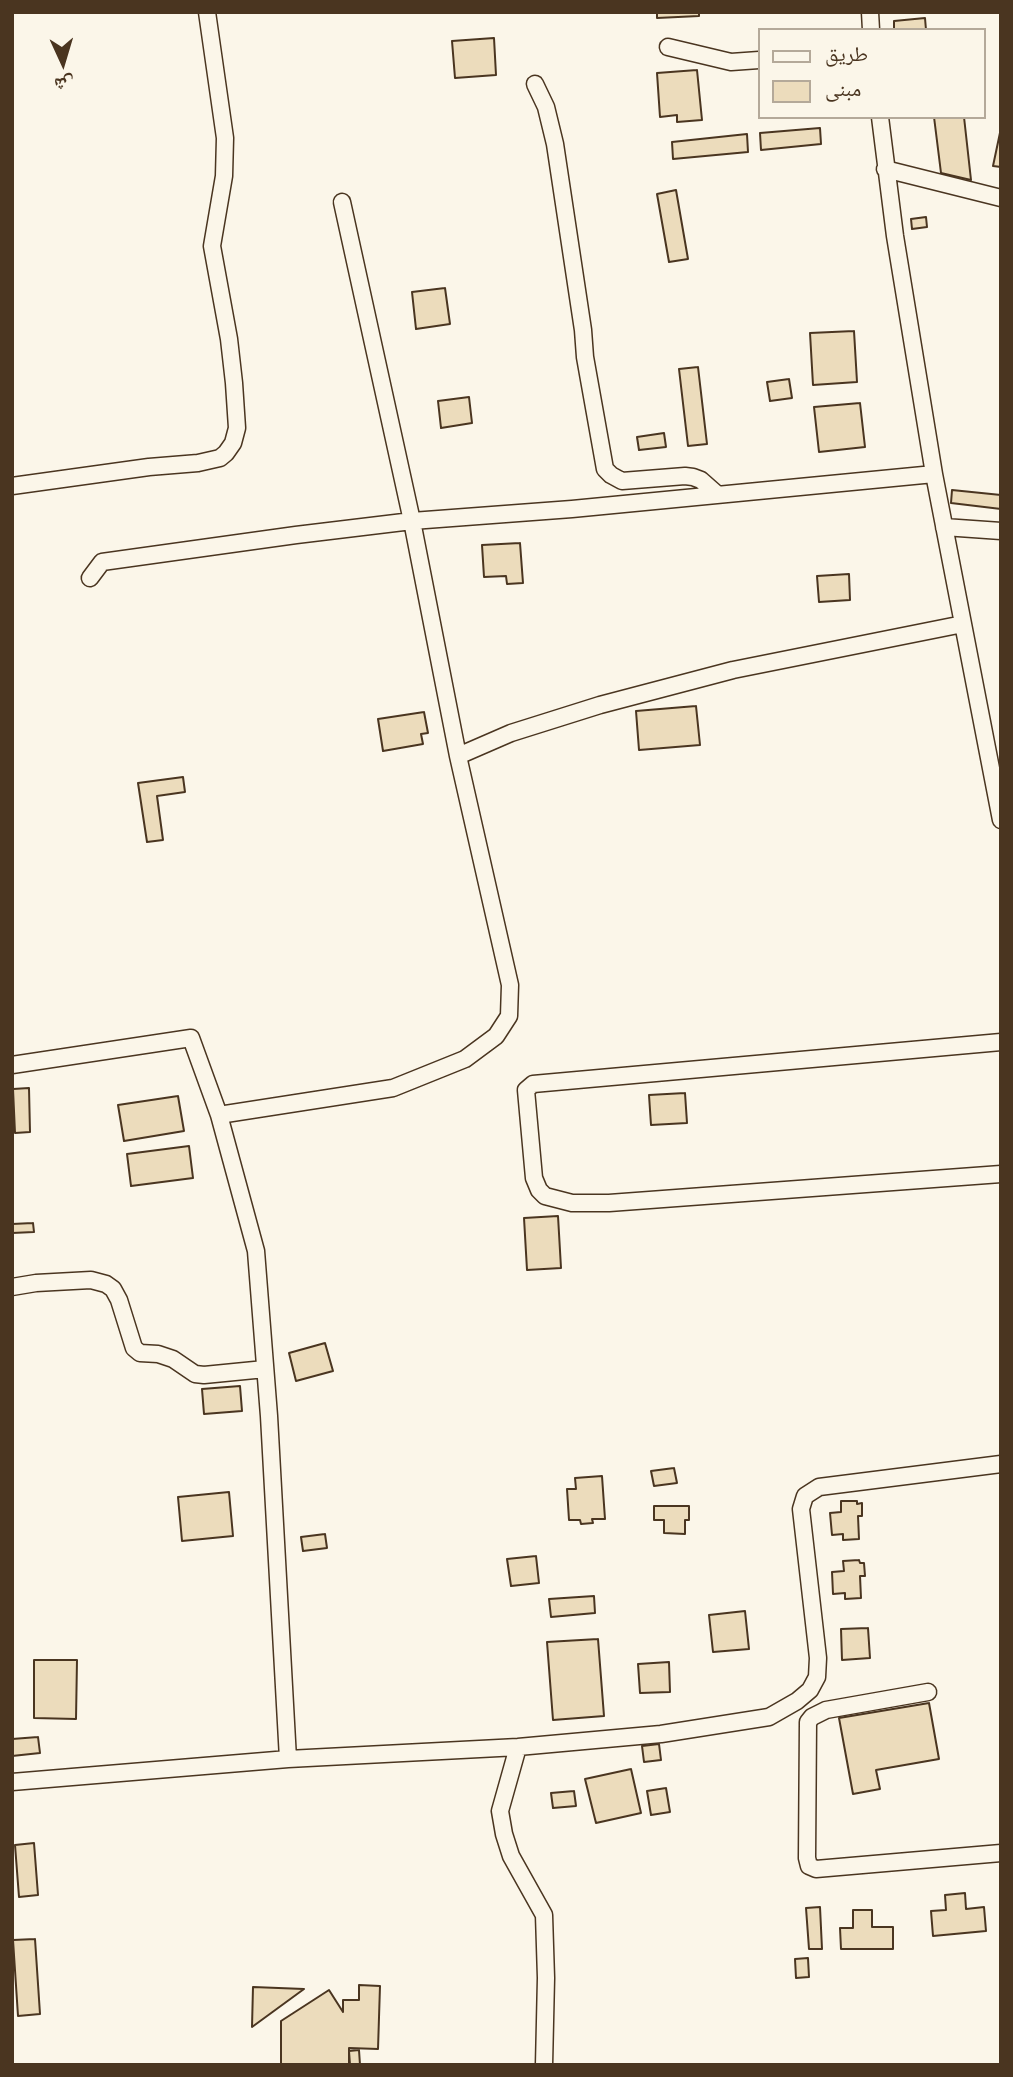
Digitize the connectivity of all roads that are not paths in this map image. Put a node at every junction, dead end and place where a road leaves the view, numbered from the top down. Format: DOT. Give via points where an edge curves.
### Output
graph roads {
  1 [pos="207,12"];
  2 [pos="668,47"];
  3 [pos="758,60"];
  4 [pos="535,84"];
  5 [pos="880,119"];
  6 [pos="885,169"];
  7 [pos="1001,198"];
  8 [pos="342,202"];
  9 [pos="934,474"];
  10 [pos="12,486"];
  11 [pos="718,495"];
  12 [pos="412,521"];
  13 [pos="944,527"];
  14 [pos="1001,531"];
  15 [pos="90,578"];
  16 [pos="962,624"];
  17 [pos="458,755"];
  18 [pos="1001,820"];
  19 [pos="1001,1042"];
  20 [pos="12,1065"];
  21 [pos="219,1115"];
  22 [pos="1001,1174"];
  23 [pos="12,1287"];
  24 [pos="265,1369"];
  25 [pos="1001,1464"];
  26 [pos="928,1692"];
  27 [pos="518,1746"];
  28 [pos="288,1759"];
  29 [pos="12,1782"];
  30 [pos="1001,1853"];
  31 [pos="544,2065"];
  1 -- 10 [label="street" via="225,138 224,176 212,246 234,383 237,428 233,443 220,458 198,463"];
  2 -- 3 [label="street" via="731,62"];
  4 -- 11 [label="street" via="555,144 605,469 621,481 685,475 701,480"];
  5 -- 6 [label="street"];
  6 -- 7 [label="street"];
  6 -- 9 [label="street"];
  8 -- 12 [label="street"];
  9 -- 11 [label="street"];
  9 -- 13 [label="street"];
  11 -- 12 [label="street"];
  12 -- 15 [label="street" via="102,562"];
  12 -- 17 [label="street"];
  13 -- 14 [label="street"];
  13 -- 16 [label="street"];
  16 -- 17 [label="street" via="733,670 511,733"];
  16 -- 18 [label="street"];
  17 -- 21 [label="street" via="510,985 509,1016 496,1036 465,1059 393,1088"];
  19 -- 22 [label="street" via="533,1084 526,1090 534,1178 545,1196 572,1203"];
  20 -- 21 [label="street" via="191,1038"];
  21 -- 24 [label="street" via="256,1251"];
  23 -- 24 [label="street" via="91,1280 106,1283 113,1289 134,1348 140,1353 173,1359 204,1376"];
  24 -- 28 [label="street"];
  25 -- 27 [label="street" via="819,1487 806,1496 801,1509 817,1677 810,1690 785,1709 769,1717 661,1734"];
  26 -- 30 [label="street" via="826,1710 812,1717 808,1723 809,1866"];
  27 -- 28 [label="street"];
  27 -- 31 [label="street" via="500,1811 511,1856 544,1915"];
  28 -- 29 [label="street"];
}
